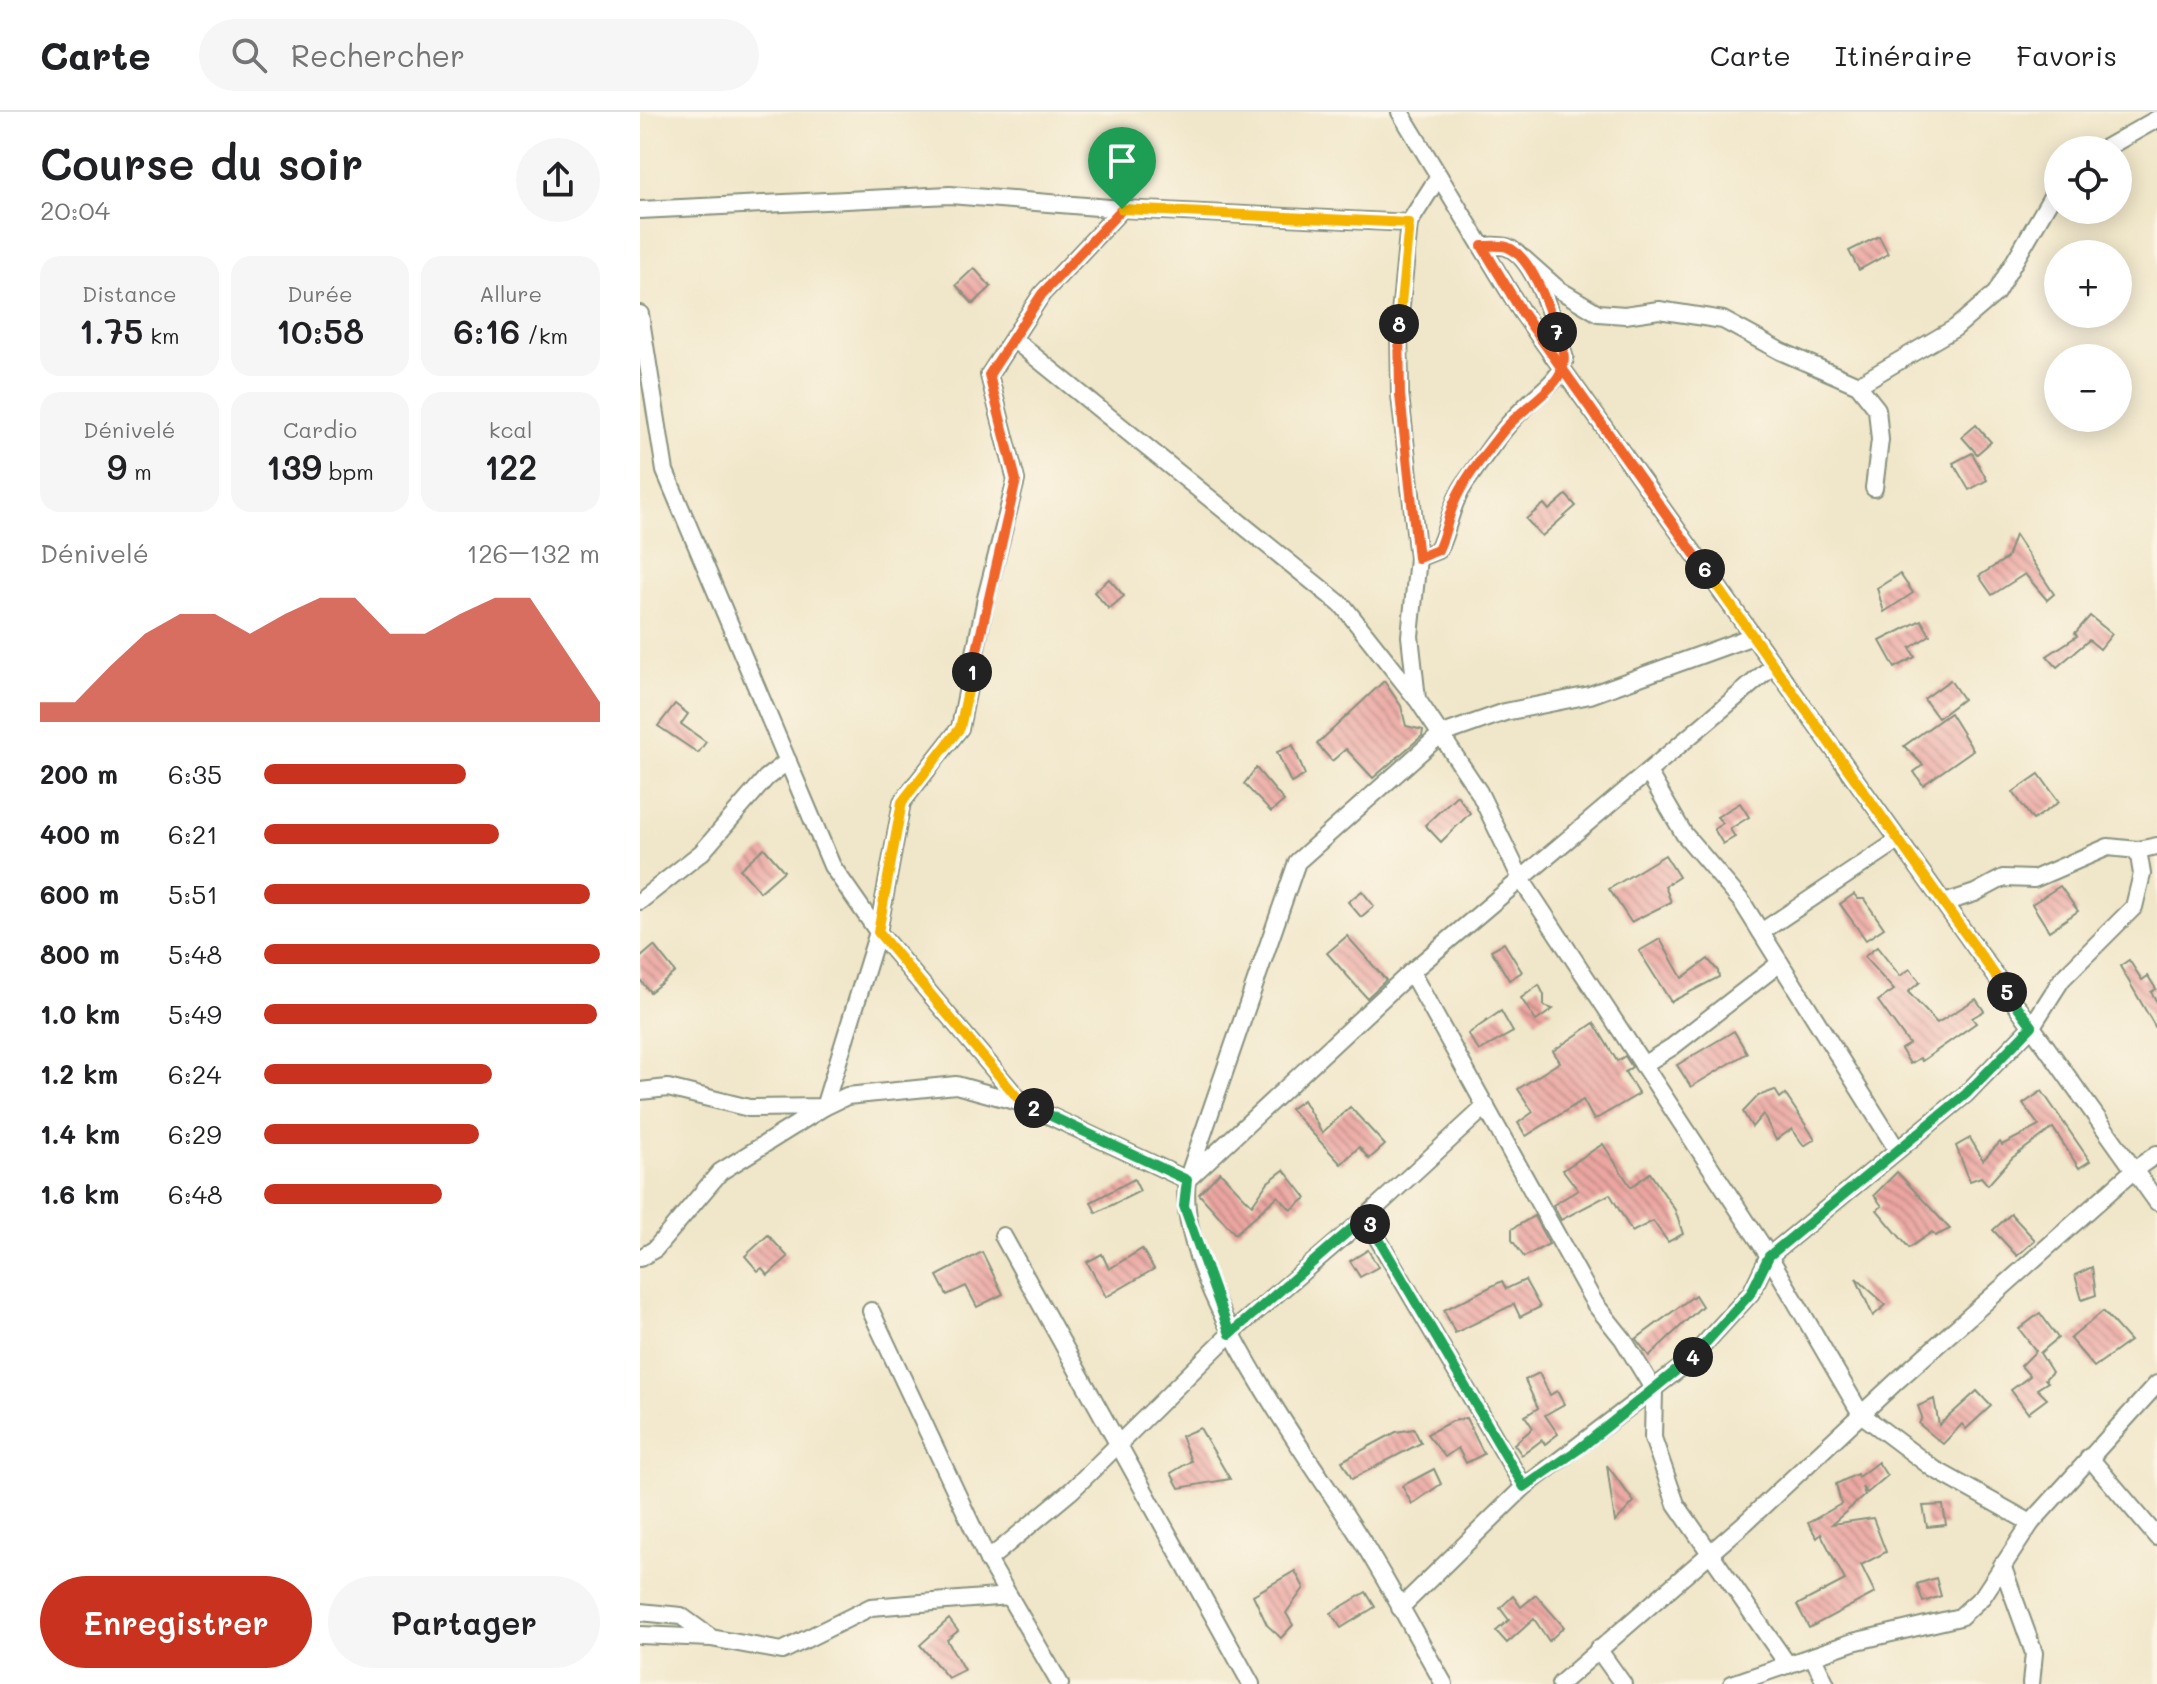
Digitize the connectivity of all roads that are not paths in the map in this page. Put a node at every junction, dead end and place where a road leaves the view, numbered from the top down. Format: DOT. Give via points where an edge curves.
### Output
graph roads {
  1 [pos="1400,112"];
  2 [pos="2157,119"];
  3 [pos="2127,136"];
  4 [pos="1439,176"];
  5 [pos="1122,209"];
  6 [pos="640,210"];
  7 [pos="2044,210"];
  8 [pos="1409,223"];
  9 [pos="1482,246"];
  10 [pos="1523,258"];
  11 [pos="640,314"];
  12 [pos="1013,339"];
  13 [pos="1562,369"];
  14 [pos="1858,385"];
  15 [pos="1874,488"];
  16 [pos="1418,558"];
  17 [pos="1753,636"];
  18 [pos="1774,665"];
  19 [pos="1417,699"];
  20 [pos="1440,735"];
  21 [pos="788,761"];
  22 [pos="1648,772"];
  23 [pos="1899,840"];
  24 [pos="2157,846"];
  25 [pos="2138,850"];
  26 [pos="1521,879"];
  27 [pos="640,901"];
  28 [pos="1944,903"];
  29 [pos="878,932"];
  30 [pos="1761,932"];
  31 [pos="1780,963"];
  32 [pos="1411,972"];
  33 [pos="2032,1026"];
  34 [pos="1643,1065"];
  35 [pos="640,1091"];
  36 [pos="1022,1103"];
  37 [pos="1486,1106"];
  38 [pos="824,1107"];
  39 [pos="1896,1148"];
  40 [pos="2157,1154"];
  41 [pos="2134,1170"];
  42 [pos="1187,1180"];
  43 [pos="2157,1202"];
  44 [pos="1365,1217"];
  45 [pos="1003,1236"];
  46 [pos="1769,1256"];
  47 [pos="640,1258"];
  48 [pos="871,1311"];
  49 [pos="1230,1334"];
  50 [pos="2157,1384"];
  51 [pos="1654,1390"];
  52 [pos="1861,1414"];
  53 [pos="1118,1444"];
  54 [pos="2089,1457"];
  55 [pos="1524,1487"];
  56 [pos="2031,1523"];
  57 [pos="2157,1537"];
  58 [pos="1708,1554"];
  59 [pos="988,1560"];
  60 [pos="2002,1565"];
  61 [pos="1009,1596"];
  62 [pos="1400,1608"];
  63 [pos="640,1612"];
  64 [pos="640,1635"];
  65 [pos="711,1638"];
  66 [pos="1598,1649"];
  67 [pos="1813,1657"];
  68 [pos="1788,1665"];
  69 [pos="1060,1684"];
  70 [pos="1251,1684"];
  71 [pos="1444,1684"];
  72 [pos="1560,1684"];
  73 [pos="1623,1684"];
  74 [pos="1732,1684"];
  75 [pos="1826,1684"];
  76 [pos="2031,1684"];
  1 -- 4 [label="street"];
  2 -- 3 [label="street"];
  4 -- 8 [label="street"];
  4 -- 9 [label="street"];
  5 -- 6 [label="street" via="950,195"];
  5 -- 8 [label="street"];
  5 -- 12 [label="street" via="1042,294"];
  7 -- 14 [label="street" via="1996,293 1955,328"];
  8 -- 16 [label="street" via="1399,325 1400,395"];
  9 -- 10 [label="street" via="1506,247"];
  9 -- 13 [label="street"];
  10 -- 13 [label="street" via="1551,316 1565,359"];
  10 -- 14 [label="street" via="1558,289 1598,313 1659,310 1723,320"];
  11 -- 21 [label="street" via="665,471"];
  12 -- 19 [label="street" via="1344,607"];
  12 -- 29 [label="street" via="989,375 1016,480 960,728 902,802"];
  13 -- 16 [label="street" via="1550,389 1510,423 1465,484 1438,550"];
  13 -- 17 [label="street"];
  14 -- 15 [label="street" via="1877,409 1880,440"];
  16 -- 19 [label="street" via="1410,636"];
  17 -- 18 [label="street"];
  17 -- 20 [label="street" via="1590,695 1505,712"];
  18 -- 22 [label="street"];
  18 -- 23 [label="street"];
  19 -- 20 [label="street"];
  20 -- 26 [label="street" via="1479,792"];
  20 -- 42 [label="street" via="1297,862"];
  21 -- 27 [label="street" via="766,778 702,852"];
  21 -- 29 [label="street" via="832,866"];
  22 -- 26 [label="street"];
  22 -- 30 [label="street" via="1684,834"];
  23 -- 28 [label="street"];
  23 -- 30 [label="street"];
  24 -- 25 [label="street"];
  25 -- 28 [label="street" via="2108,847 2034,879 2003,878"];
  25 -- 33 [label="street" via="2142,874 2134,907 2062,979"];
  26 -- 32 [label="street"];
  26 -- 34 [label="street"];
  28 -- 33 [label="street"];
  29 -- 36 [label="street"];
  29 -- 38 [label="street"];
  30 -- 31 [label="street"];
  31 -- 34 [label="street"];
  31 -- 39 [label="street"];
  32 -- 37 [label="street"];
  32 -- 42 [label="street"];
  33 -- 39 [label="street" via="1966,1094"];
  33 -- 41 [label="street"];
  34 -- 46 [label="street"];
  35 -- 38 [label="street" via="668,1088 749,1108"];
  36 -- 38 [label="street" via="956,1085 847,1096"];
  36 -- 42 [label="street"];
  37 -- 44 [label="street"];
  37 -- 51 [label="street" via="1595,1304"];
  38 -- 47 [label="street" via="720,1172 655,1249"];
  39 -- 46 [label="street"];
  40 -- 41 [label="street"];
  41 -- 43 [label="street"];
  41 -- 52 [label="street"];
  42 -- 49 [label="street" via="1184,1206"];
  44 -- 49 [label="street"];
  44 -- 55 [label="street"];
  45 -- 53 [label="street"];
  46 -- 51 [label="street" via="1751,1293 1687,1363"];
  46 -- 52 [label="street"];
  48 -- 59 [label="street"];
  49 -- 53 [label="street"];
  49 -- 62 [label="street"];
  50 -- 54 [label="street"];
  51 -- 55 [label="street"];
  51 -- 58 [label="street" via="1653,1438 1676,1504"];
  52 -- 56 [label="street" via="1934,1469"];
  52 -- 58 [label="street"];
  53 -- 59 [label="street"];
  53 -- 70 [label="street"];
  54 -- 56 [label="street"];
  54 -- 57 [label="street"];
  55 -- 62 [label="street"];
  56 -- 60 [label="street"];
  58 -- 66 [label="street"];
  58 -- 68 [label="street"];
  59 -- 61 [label="street"];
  60 -- 67 [label="street" via="1983,1596 1960,1617"];
  60 -- 76 [label="street" via="2034,1653"];
  61 -- 65 [label="street" via="871,1607 782,1651"];
  61 -- 69 [label="street"];
  62 -- 71 [label="street"];
  63 -- 65 [label="street" via="681,1616"];
  64 -- 65 [label="street"];
  66 -- 72 [label="street"];
  66 -- 73 [label="street"];
  67 -- 68 [label="street"];
  67 -- 75 [label="street"];
  68 -- 74 [label="street"];
}
